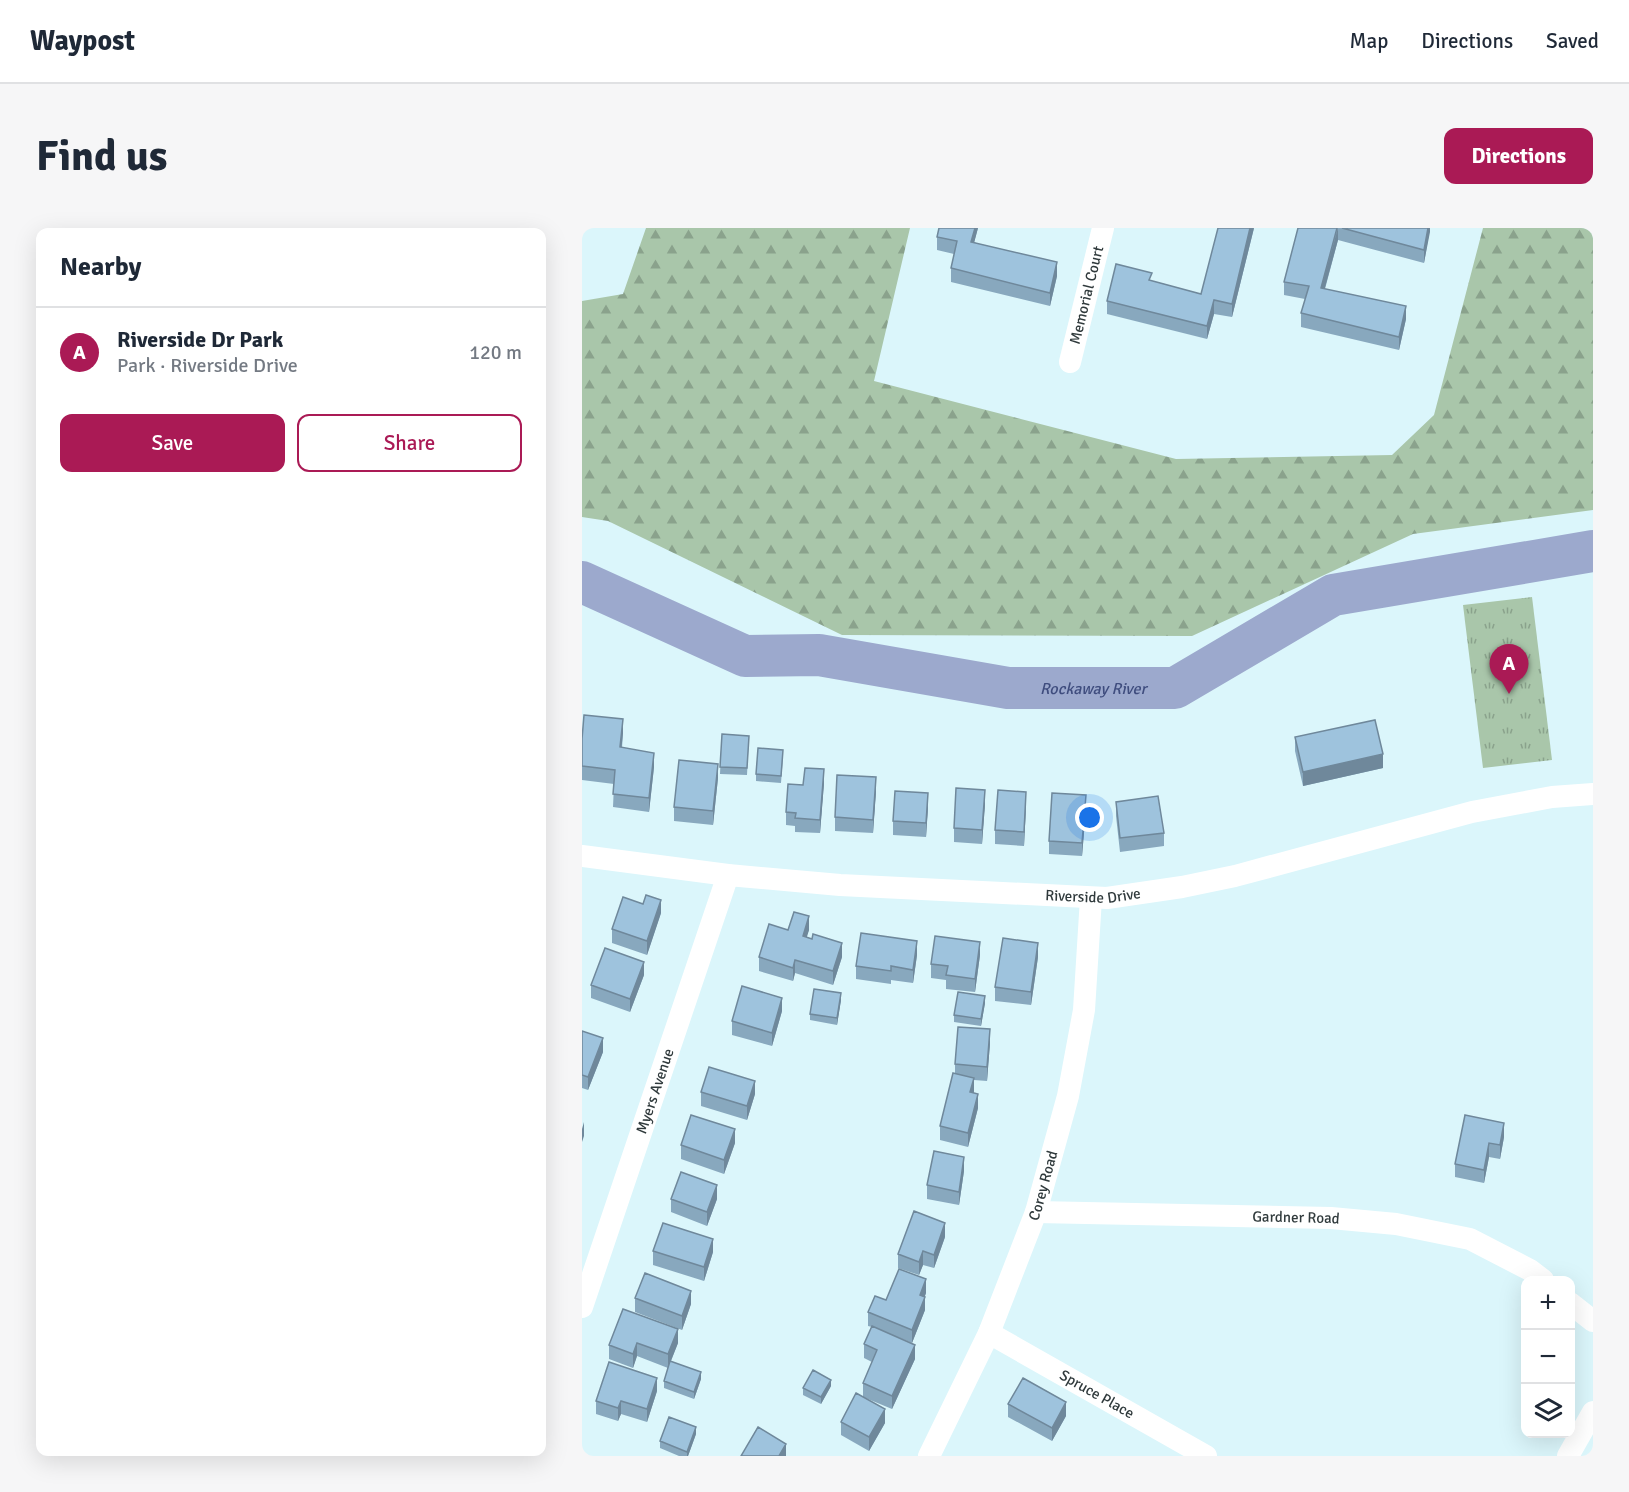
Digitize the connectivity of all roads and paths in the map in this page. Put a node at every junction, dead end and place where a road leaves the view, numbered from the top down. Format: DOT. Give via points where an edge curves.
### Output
graph roads {
  1 [pos="1103,228"];
  2 [pos="1070,362"];
  3 [pos="1593,794"];
  4 [pos="582,856"];
  5 [pos="728,875"];
  6 [pos="1091,898"];
  7 [pos="1036,1212"];
  8 [pos="1537,1276"];
  9 [pos="582,1306"];
  10 [pos="1575,1307"];
  11 [pos="1593,1321"];
  12 [pos="989,1334"];
  13 [pos="1593,1412"];
  14 [pos="929,1456"];
  15 [pos="1206,1456"];
  16 [pos="1568,1456"];
  1 -- 2 [label="street, Memorial Court"];
  3 -- 6 [label="street, Riverside Drive" via="1552,796 1472,812 1182,887"];
  4 -- 5 [label="street, Riverside Drive"];
  5 -- 6 [label="street, Riverside Drive"];
  5 -- 9 [label="street, Myers Avenue"];
  6 -- 7 [label="street, Corey Road" via="1084,1010 1068,1096"];
  7 -- 8 [label="street, Gardner Road" via="1330,1218 1395,1224 1470,1239"];
  7 -- 12 [label="street, Corey Road"];
  10 -- 11 [label="street"];
  12 -- 14 [label="street, Corey Road"];
  12 -- 15 [label="street, Spruce Place"];
  13 -- 16 [label="street"];
}
